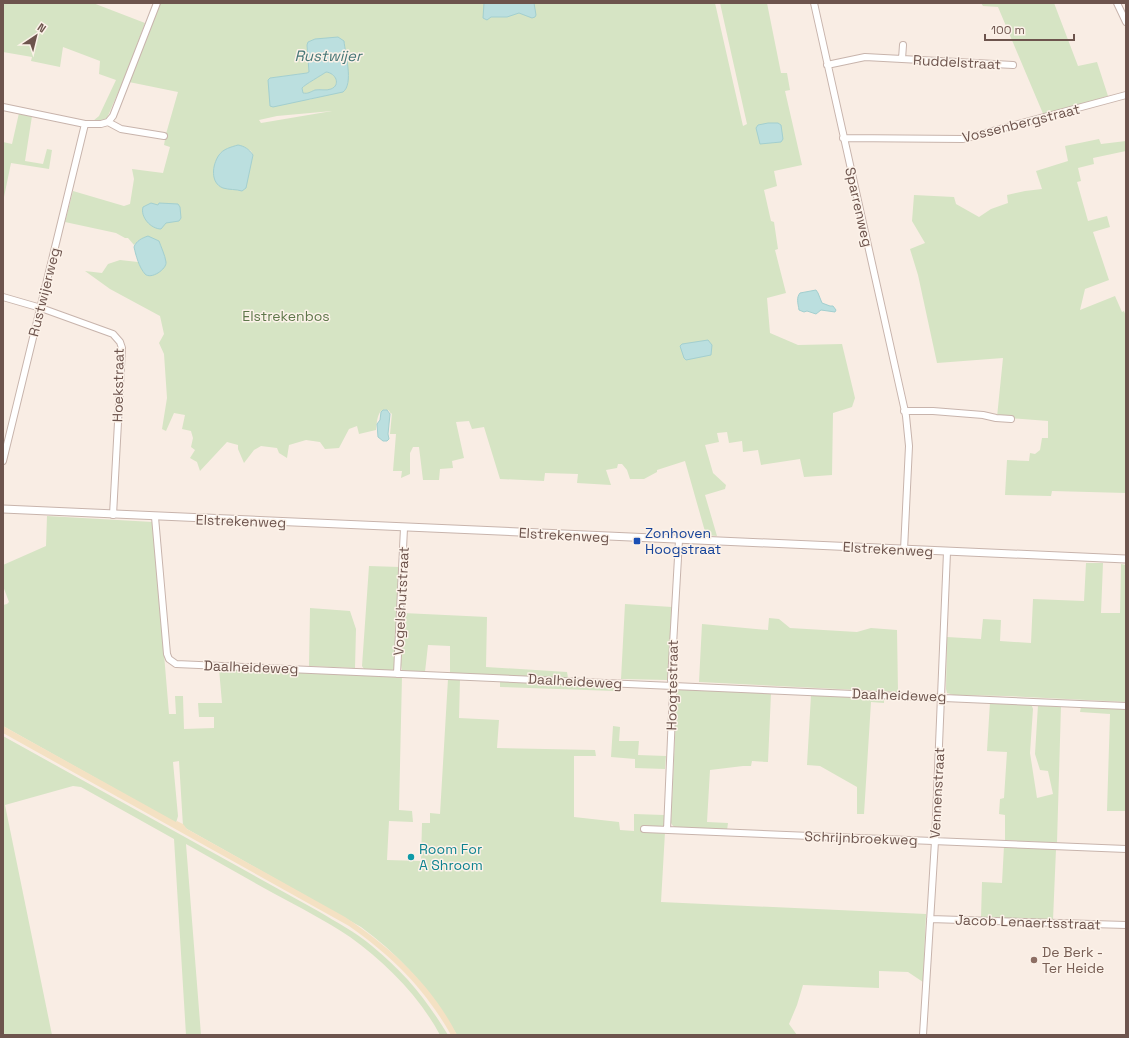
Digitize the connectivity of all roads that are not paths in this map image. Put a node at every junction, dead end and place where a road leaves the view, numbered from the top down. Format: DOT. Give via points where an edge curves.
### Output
graph roads {
  1 [pos="157,3"];
  2 [pos="814,3"];
  3 [pos="1117,3"];
  4 [pos="1126,22"];
  5 [pos="903,45"];
  6 [pos="902,59"];
  7 [pos="827,65"];
  8 [pos="1013,65"];
  9 [pos="1126,95"];
  10 [pos="3,107"];
  11 [pos="108,122"];
  12 [pos="85,124"];
  13 [pos="164,136"];
  14 [pos="843,138"];
  15 [pos="3,297"];
  16 [pos="41,308"];
  17 [pos="904,411"];
  18 [pos="1012,419"];
  19 [pos="3,461"];
  20 [pos="3,510"];
  21 [pos="112,515"];
  22 [pos="155,517"];
  23 [pos="404,528"];
  24 [pos="679,540"];
  25 [pos="904,550"];
  26 [pos="947,552"];
  27 [pos="1126,559"];
  28 [pos="397,674"];
  29 [pos="673,685"];
  30 [pos="941,697"];
  31 [pos="1126,706"];
  32 [pos="644,829"];
  33 [pos="667,830"];
  34 [pos="935,841"];
  35 [pos="1126,849"];
  36 [pos="930,919"];
  37 [pos="1126,925"];
  38 [pos="923,1035"];
  1 -- 11 [label="street" via="113,116"];
  2 -- 7 [label="street, Sparrenweg"];
  3 -- 4 [label="street"];
  5 -- 6 [label="street, Ruddelstraat"];
  6 -- 7 [label="street, Ruddelstraat" via="865,57"];
  6 -- 8 [label="street, Ruddelstraat"];
  7 -- 14 [label="street, Sparrenweg"];
  9 -- 14 [label="street, Vossenbergstraat" via="963,139"];
  10 -- 12 [label="street"];
  11 -- 12 [label="street"];
  11 -- 13 [label="street" via="121,129"];
  12 -- 16 [label="street, Rustwijerweg"];
  14 -- 17 [label="street, Sparrenweg"];
  15 -- 16 [label="street, Hoekstraat"];
  16 -- 19 [label="street, Rustwijerweg"];
  16 -- 21 [label="street, Hoekstraat" via="113,334 120,342 122,348"];
  17 -- 18 [label="street" via="983,414"];
  17 -- 25 [label="street, Sparrenweg" via="909,446"];
  20 -- 21 [label="street, Elstrekenweg"];
  21 -- 22 [label="street, Elstrekenweg"];
  22 -- 23 [label="street, Elstrekenweg"];
  22 -- 28 [label="street, Daalheideweg" via="167,654 172,662 188,665"];
  23 -- 24 [label="street, Elstrekenweg"];
  23 -- 28 [label="street, Vogelshutstraat"];
  24 -- 25 [label="street, Elstrekenweg"];
  24 -- 29 [label="street, Hoogtestraat" via="671,680"];
  25 -- 26 [label="street, Elstrekenweg"];
  26 -- 27 [label="street, Elstrekenweg"];
  26 -- 30 [label="street, Vennenstraat"];
  28 -- 29 [label="street, Daalheideweg"];
  29 -- 30 [label="street, Daalheideweg"];
  29 -- 33 [label="street, Hoogtestraat"];
  30 -- 31 [label="street, Daalheideweg"];
  30 -- 34 [label="street, Vennenstraat"];
  32 -- 33 [label="street, Schrijnbroekweg"];
  33 -- 34 [label="street, Schrijnbroekweg"];
  34 -- 35 [label="street, Schrijnbroekweg"];
  34 -- 36 [label="street, Vennenstraat"];
  36 -- 37 [label="street, Jacob Lenaertsstraat"];
  36 -- 38 [label="street, Vennenstraat"];
}
